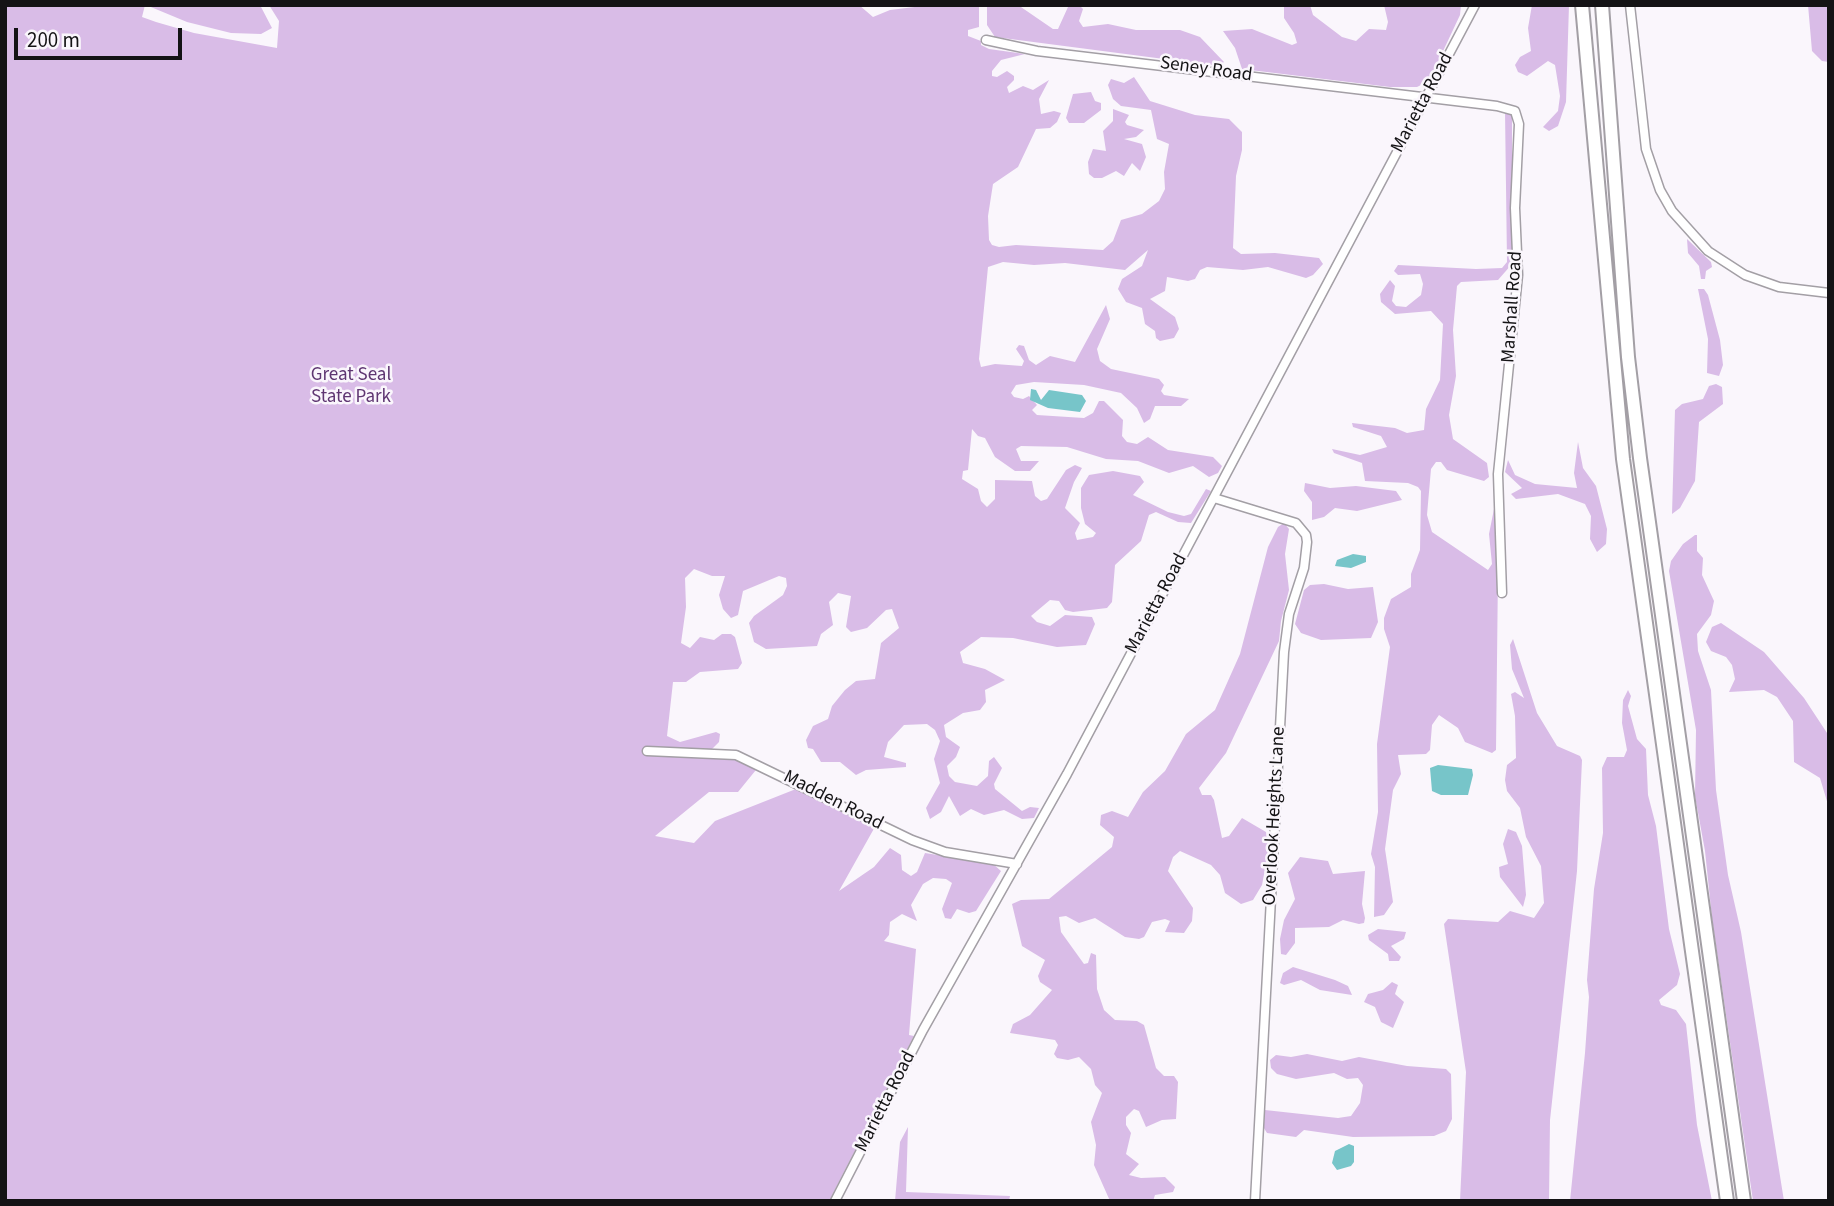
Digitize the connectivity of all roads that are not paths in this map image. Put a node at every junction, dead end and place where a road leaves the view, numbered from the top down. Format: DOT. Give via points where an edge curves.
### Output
graph roads {
  1 [pos="1475,5"];
  2 [pos="1583,5"];
  3 [pos="1602,5"];
  4 [pos="1630,5"];
  5 [pos="986,40"];
  6 [pos="1427,98"];
  7 [pos="1829,293"];
  8 [pos="1214,498"];
  9 [pos="1502,593"];
  10 [pos="647,751"];
  11 [pos="1017,864"];
  12 [pos="835,1201"];
  13 [pos="1255,1201"];
  14 [pos="1727,1201"];
  15 [pos="1744,1201"];
  1 -- 6 [label="street, Marietta Road"];
  2 -- 14 [label="highway" via="1623,459"];
  3 -- 15 [label="highway" via="1638,445"];
  4 -- 7 [label="street" via="1646,149 1672,211 1708,251 1745,275 1779,287"];
  5 -- 6 [label="street, Seney Road" via="1069,55"];
  6 -- 8 [label="street, Marietta Road"];
  6 -- 9 [label="street, Marshall Road" via="1512,109 1518,119 1518,275 1498,487"];
  8 -- 11 [label="street, Marietta Road"];
  8 -- 13 [label="street, Overlook Heights Lane" via="1296,523 1307,542 1284,652"];
  10 -- 11 [label="street, Madden Road" via="736,755 912,840 946,852"];
  11 -- 12 [label="street, Marietta Road" via="911,1052"];
}
